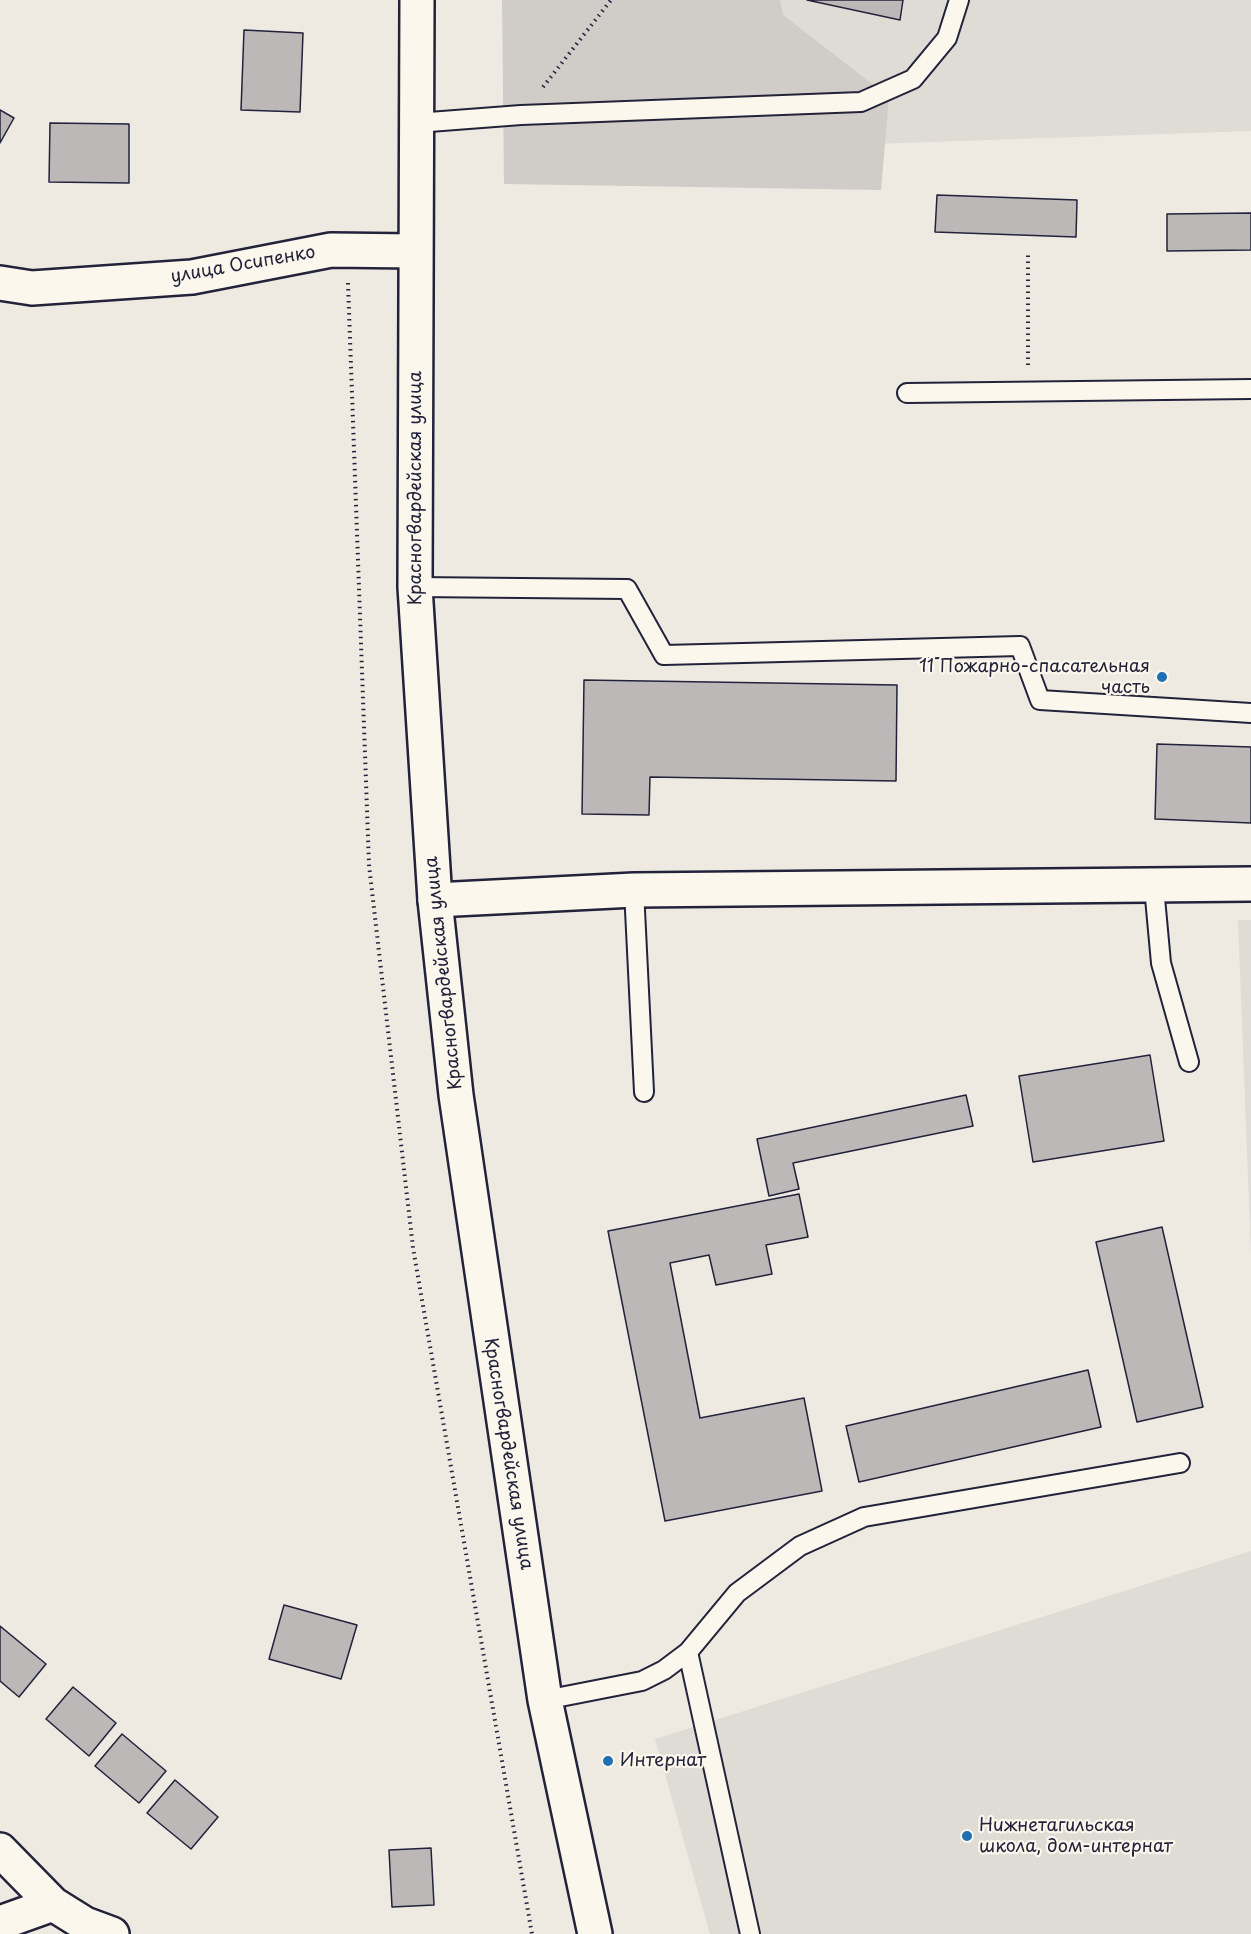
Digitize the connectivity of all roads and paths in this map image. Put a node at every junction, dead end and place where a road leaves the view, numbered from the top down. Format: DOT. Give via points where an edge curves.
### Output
graph roads {
  1 [pos="417,0"];
  2 [pos="611,0"];
  3 [pos="959,0"];
  4 [pos="521,115"];
  5 [pos="416,123"];
  6 [pos="346,249"];
  7 [pos="415,251"];
  8 [pos="1028,255"];
  9 [pos="0,283"];
  10 [pos="1251,388"];
  11 [pos="1028,392"];
  12 [pos="907,393"];
  13 [pos="415,587"];
  14 [pos="1251,713"];
  15 [pos="1251,884"];
  16 [pos="1154,887"];
  17 [pos="634,890"];
  18 [pos="435,900"];
  19 [pos="1189,1062"];
  20 [pos="644,1092"];
  21 [pos="1180,1463"];
  22 [pos="688,1652"];
  23 [pos="545,1700"];
  24 [pos="0,1850"];
  25 [pos="52,1905"];
  26 [pos="0,1923"];
  27 [pos="111,1934"];
  28 [pos="532,1934"];
  29 [pos="595,1934"];
  30 [pos="750,1934"];
  1 -- 5 [label="main road, Красногвардейская улица"];
  2 -- 4 [label="path"];
  3 -- 4 [label="lane" via="946,39 913,79 861,102"];
  4 -- 5 [label="lane"];
  5 -- 7 [label="main road, Красногвардейская улица"];
  6 -- 7 [label="main road, улица Осипенко"];
  6 -- 9 [label="main road, улица Осипенко" via="192,277 32,288"];
  6 -- 28 [label="path" via="369,865 413,1248"];
  7 -- 13 [label="main road, Красногвардейская улица"];
  8 -- 11 [label="path"];
  10 -- 11 [label="lane"];
  11 -- 12 [label="lane"];
  13 -- 14 [label="lane" via="627,590 664,655 1020,646 1040,700"];
  13 -- 18 [label="main road, Красногвардейская улица"];
  15 -- 16 [label="main road"];
  16 -- 17 [label="main road"];
  16 -- 19 [label="lane" via="1161,963"];
  17 -- 18 [label="main road"];
  17 -- 20 [label="lane"];
  18 -- 23 [label="main road, Красногвардейская улица" via="460,1119"];
  21 -- 22 [label="lane" via="864,1517 800,1546 737,1593"];
  22 -- 23 [label="lane" via="642,1681"];
  22 -- 30 [label="lane"];
  23 -- 29 [label="main road, Красногвардейская улица"];
  24 -- 25 [label="main road"];
  25 -- 26 [label="main road"];
  25 -- 27 [label="main road"];
}
